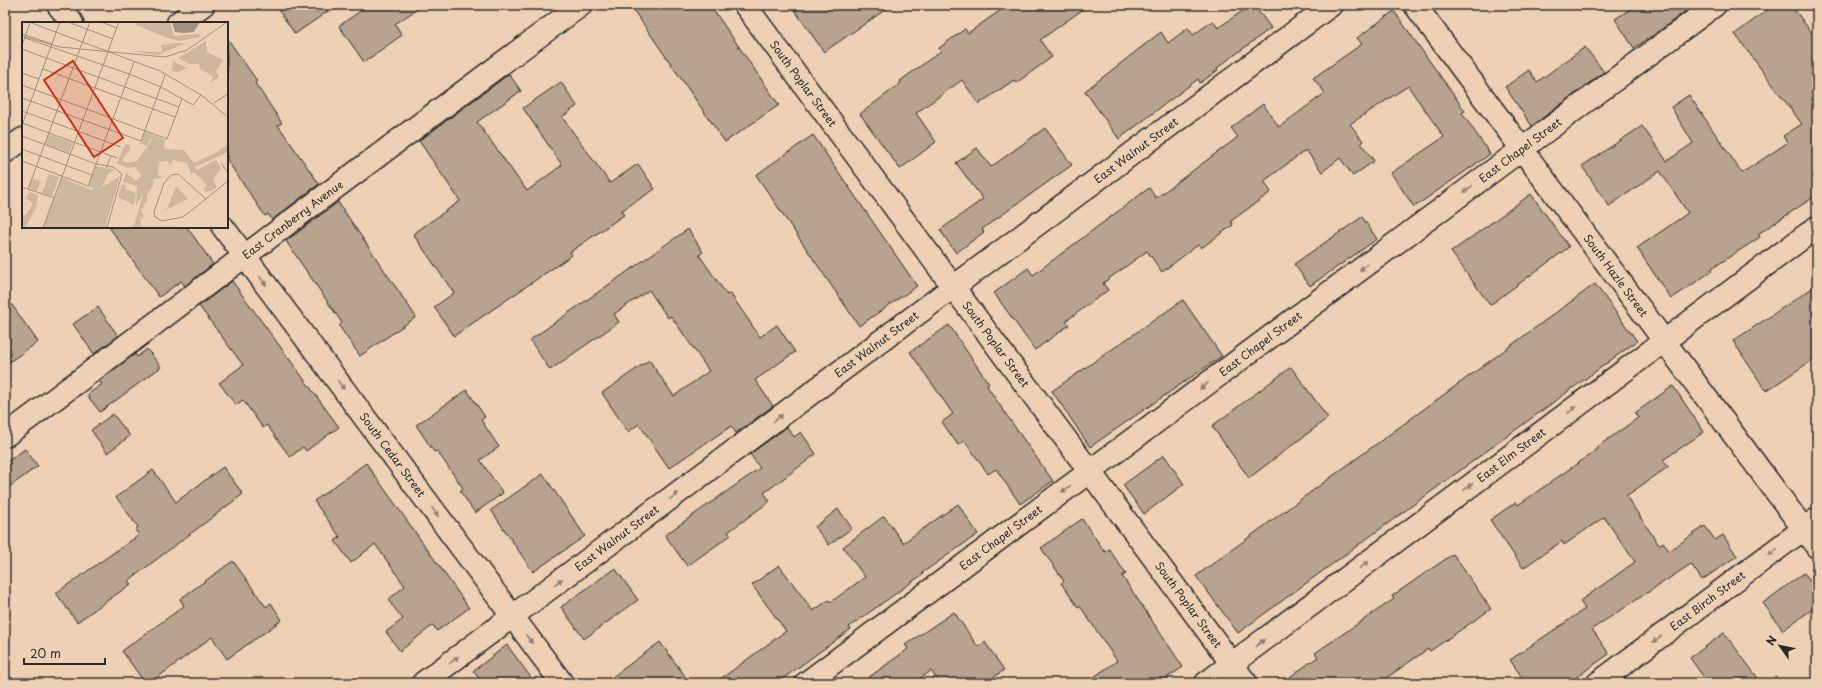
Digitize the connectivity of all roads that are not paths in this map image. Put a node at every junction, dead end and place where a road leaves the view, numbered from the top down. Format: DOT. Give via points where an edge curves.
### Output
graph roads {
  1 [pos="58,5"];
  2 [pos="203,5"];
  3 [pos="581,5"];
  4 [pos="745,5"];
  5 [pos="1331,5"];
  6 [pos="1415,5"];
  7 [pos="1715,5"];
  8 [pos="71,22"];
  9 [pos="179,22"];
  10 [pos="22,140"];
  11 [pos="1522,149"];
  12 [pos="5,152"];
  13 [pos="1817,227"];
  14 [pos="224,228"];
  15 [pos="245,257"];
  16 [pos="953,287"];
  17 [pos="1665,341"];
  18 [pos="5,436"];
  19 [pos="1090,471"];
  20 [pos="1810,524"];
  21 [pos="1817,547"];
  22 [pos="512,616"];
  23 [pos="1232,664"];
  24 [pos="423,683"];
  25 [pos="562,683"];
  26 [pos="806,683"];
  27 [pos="1206,683"];
  28 [pos="1246,683"];
  29 [pos="1598,683"];
  1 -- 8 [label="street"];
  2 -- 9 [label="street"];
  3 -- 15 [label="street, East Cranberry Avenue"];
  4 -- 16 [label="street, South Poplar Street"];
  5 -- 16 [label="street, East Walnut Street"];
  6 -- 11 [label="street, South Hazle Street"];
  7 -- 11 [label="street, East Chapel Street"];
  10 -- 12 [label="street"];
  11 -- 17 [label="street, South Hazle Street"];
  11 -- 19 [label="street, East Chapel Street, one-way"];
  13 -- 17 [label="street, East Elm Street"];
  14 -- 15 [label="street, South Cedar Street"];
  15 -- 18 [label="street, East Cranberry Avenue"];
  15 -- 22 [label="street, South Cedar Street, one-way"];
  16 -- 19 [label="street, South Poplar Street"];
  22 -- 16 [label="street, East Walnut Street, one-way"];
  17 -- 20 [label="street, South Hazle Street"];
  23 -- 17 [label="street, East Elm Street, one-way"];
  19 -- 23 [label="street, South Poplar Street"];
  19 -- 26 [label="street, East Chapel Street, one-way"];
  20 -- 21 [label="street, South Hazle Street"];
  20 -- 29 [label="street, East Birch Street, one-way"];
  24 -- 22 [label="street, East Walnut Street, one-way"];
  22 -- 25 [label="street, South Cedar Street, one-way"];
  23 -- 27 [label="street, East Elm Street"];
  23 -- 28 [label="street, South Poplar Street"];
}
